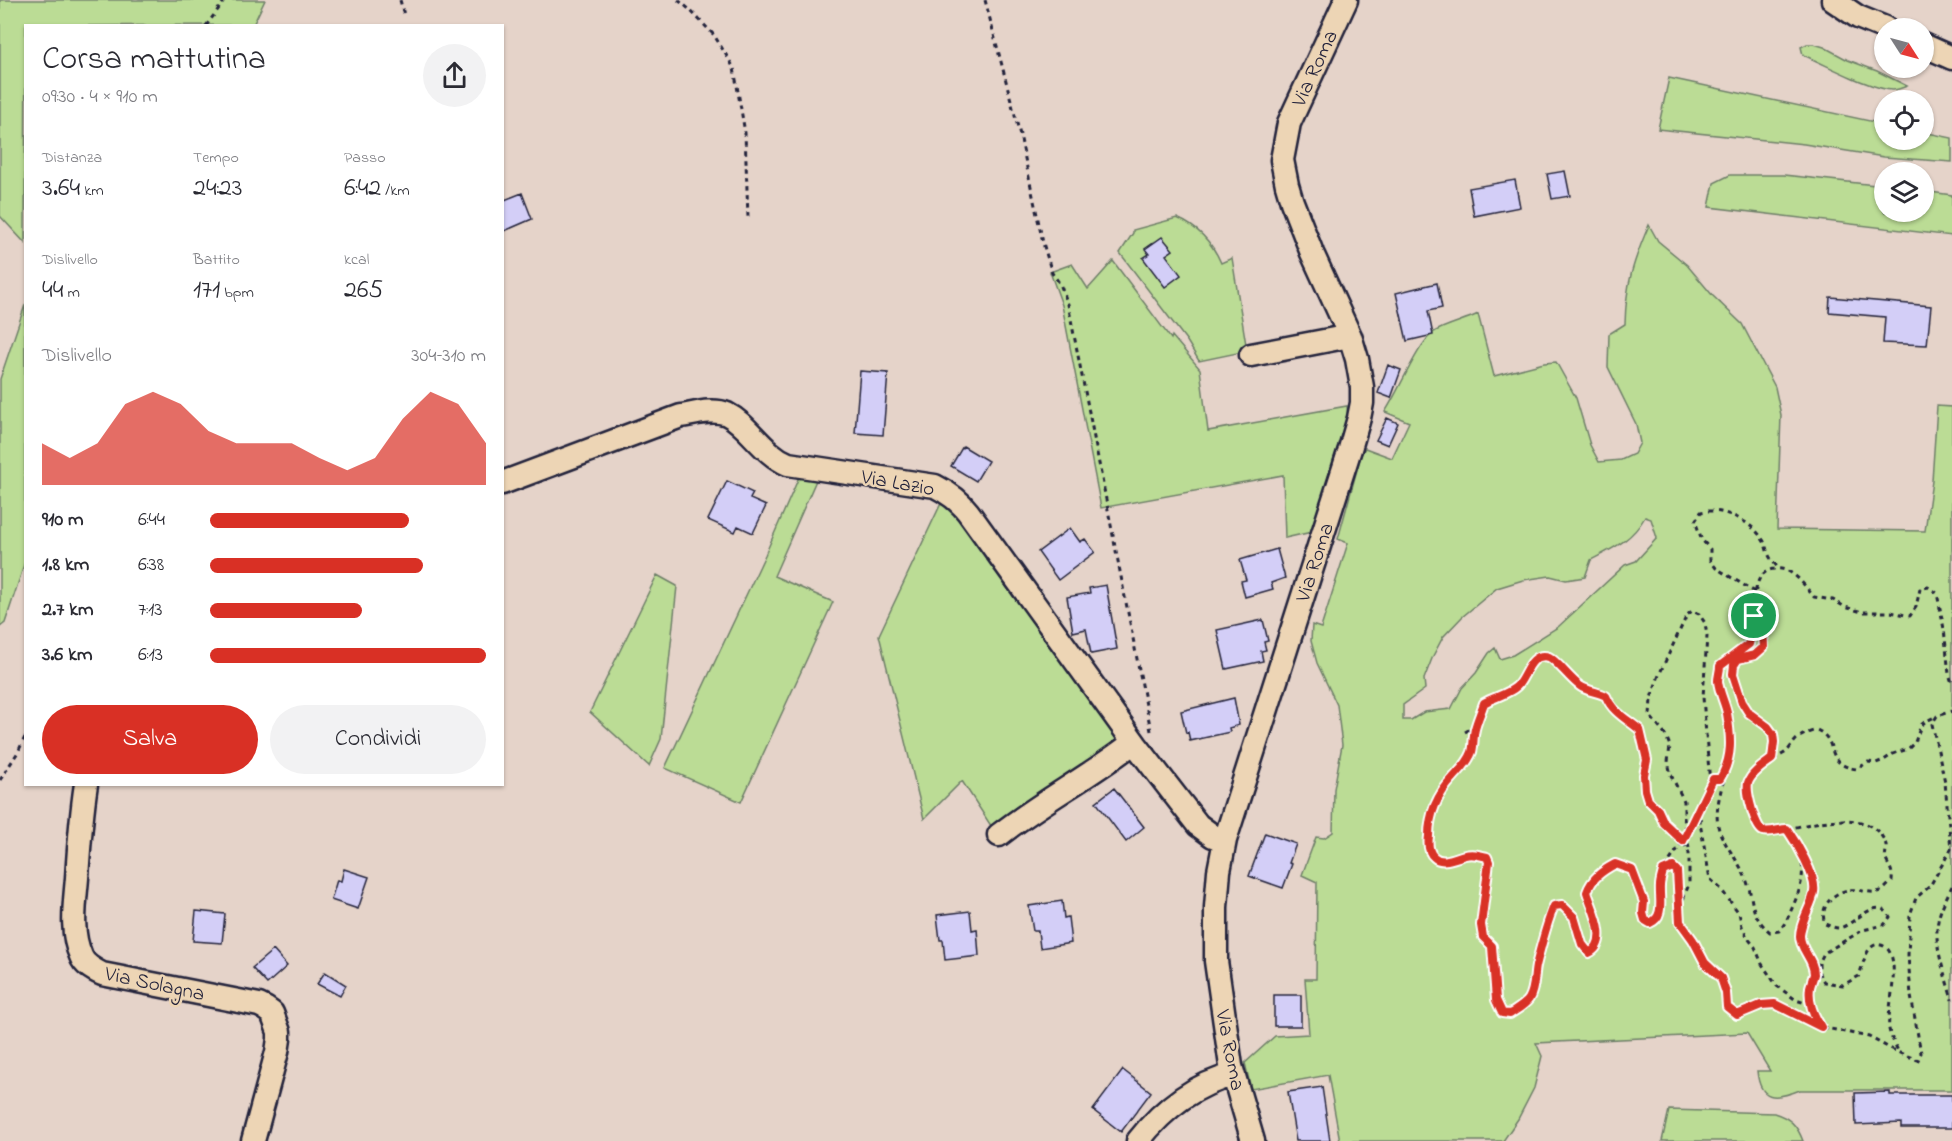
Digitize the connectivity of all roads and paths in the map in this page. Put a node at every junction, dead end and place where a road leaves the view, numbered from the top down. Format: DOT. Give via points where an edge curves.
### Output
graph roads {
  1 [pos="225,0"];
  2 [pos="400,0"];
  3 [pos="678,0"];
  4 [pos="985,0"];
  5 [pos="1346,0"];
  6 [pos="1833,0"];
  7 [pos="404,15"];
  8 [pos="1874,23"];
  9 [pos="207,24"];
  10 [pos="1934,50"];
  11 [pos="1952,58"];
  12 [pos="748,218"];
  13 [pos="1350,336"];
  14 [pos="1251,355"];
  15 [pos="504,482"];
  16 [pos="1779,569"];
  17 [pos="1755,592"];
  18 [pos="1754,616"];
  19 [pos="1952,683"];
  20 [pos="1952,711"];
  21 [pos="1937,716"];
  22 [pos="1476,726"];
  23 [pos="1465,732"];
  24 [pos="1142,737"];
  25 [pos="24,739"];
  26 [pos="1772,759"];
  27 [pos="1727,767"];
  28 [pos="0,780"];
  29 [pos="86,786"];
  30 [pos="1710,786"];
  31 [pos="1701,807"];
  32 [pos="1787,829"];
  33 [pos="1687,834"];
  34 [pos="999,835"];
  35 [pos="1226,840"];
  36 [pos="1683,841"];
  37 [pos="1689,853"];
  38 [pos="1802,857"];
  39 [pos="1663,871"];
  40 [pos="1952,886"];
  41 [pos="1679,910"];
  42 [pos="1952,1000"];
  43 [pos="1810,1005"];
  44 [pos="1821,1027"];
  45 [pos="1899,1053"];
  46 [pos="1233,1075"];
  47 [pos="253,1141"];
  48 [pos="1138,1141"];
  49 [pos="1254,1141"];
  1 -- 9 [label="path"];
  2 -- 7 [label="path"];
  3 -- 12 [label="path" via="714,35 734,68 745,133"];
  4 -- 24 [label="path" via="1043,243 1068,304"];
  5 -- 13 [label="street, Via Roma" via="1289,123 1282,160 1292,202"];
  6 -- 8 [label="street"];
  10 -- 11 [label="street"];
  13 -- 14 [label="street"];
  13 -- 35 [label="street, Via Roma" via="1362,387 1359,418"];
  15 -- 24 [label="street, Via Lazio" via="681,416 705,412 725,413 775,459 788,464 935,486 961,502"];
  16 -- 17 [label="path" via="1773,568 1760,577"];
  16 -- 17 [label="path" via="1755,529 1723,512 1701,512 1695,521 1710,549 1710,560 1716,568"];
  16 -- 19 [label="path" via="1786,569 1814,597 1863,612 1910,616 1920,589 1928,587 1937,593"];
  17 -- 18 [label="path"];
  18 -- 26 [label="path" via="1761,627 1764,647 1755,655 1738,659 1733,674 1745,707 1773,734"];
  18 -- 27 [label="path" via="1749,644 1720,666 1718,681 1730,741"];
  20 -- 21 [label="path"];
  21 -- 26 [label="path" via="1921,725 1908,749 1884,760 1868,762 1857,770 1840,764 1824,733 1817,730 1807,732 1784,754"];
  21 -- 45 [label="path" via="1932,724 1945,782 1951,849 1930,886 1916,898 1910,915 1911,996 1921,1053 1918,1060"];
  22 -- 23 [label="path"];
  22 -- 36 [label="path" via="1484,703 1518,686 1530,664 1539,657 1550,657 1581,688 1606,696 1609,705 1640,730 1647,760 1644,775 1648,800"];
  22 -- 39 [label="path" via="1472,753 1441,792 1429,821 1428,847 1439,860 1478,854 1487,857 1481,925 1483,937 1492,946 1496,1000 1502,1013 1510,1014 1529,999 1554,906 1562,905 1574,917 1589,953 1600,941 1587,892 1591,882 1615,864 1632,870 1644,902 1645,920 1650,923 1659,915"];
  24 -- 34 [label="street"];
  24 -- 35 [label="street, Via Lazio" via="1198,825"];
  25 -- 28 [label="path"];
  26 -- 32 [label="path" via="1748,782 1751,803 1762,831"];
  27 -- 30 [label="path"];
  27 -- 38 [label="path" via="1717,815 1720,833 1748,881 1760,924 1770,932 1779,931 1785,924 1797,898 1802,884"];
  29 -- 47 [label="street, Via Solagna" via="74,918 80,955 102,974 259,1005 272,1014 279,1032 277,1052"];
  30 -- 31 [label="path"];
  30 -- 33 [label="path" via="1703,697 1707,636 1705,623 1692,611 1659,675 1650,716 1670,746 1668,762 1684,801"];
  31 -- 33 [label="path"];
  31 -- 43 [label="path" via="1710,879 1739,912 1747,937 1777,986"];
  32 -- 38 [label="path"];
  32 -- 45 [label="path" via="1840,819 1875,827 1887,845 1892,881 1881,891 1849,890 1831,898 1823,912 1825,924 1835,928 1842,928 1872,909 1888,912 1890,917 1884,925 1863,930 1833,947 1819,963 1824,982 1843,985 1859,976 1873,946 1879,944 1890,951 1893,969 1889,1029"];
  33 -- 36 [label="path"];
  33 -- 37 [label="path"];
  35 -- 46 [label="street, Via Roma" via="1217,890 1215,944"];
  36 -- 37 [label="path"];
  36 -- 39 [label="path"];
  37 -- 41 [label="path" via="1689,884"];
  38 -- 43 [label="path" via="1814,885 1800,933 1801,947 1814,973"];
  39 -- 41 [label="path" via="1673,867 1677,871"];
  40 -- 42 [label="path" via="1937,931"];
  41 -- 44 [label="path" via="1680,922 1705,963 1721,978 1727,1007 1737,1015 1775,1004"];
  43 -- 44 [label="path"];
  44 -- 45 [label="path" via="1869,1037"];
  46 -- 48 [label="street" via="1179,1099"];
  46 -- 49 [label="street, Via Roma"];
}
